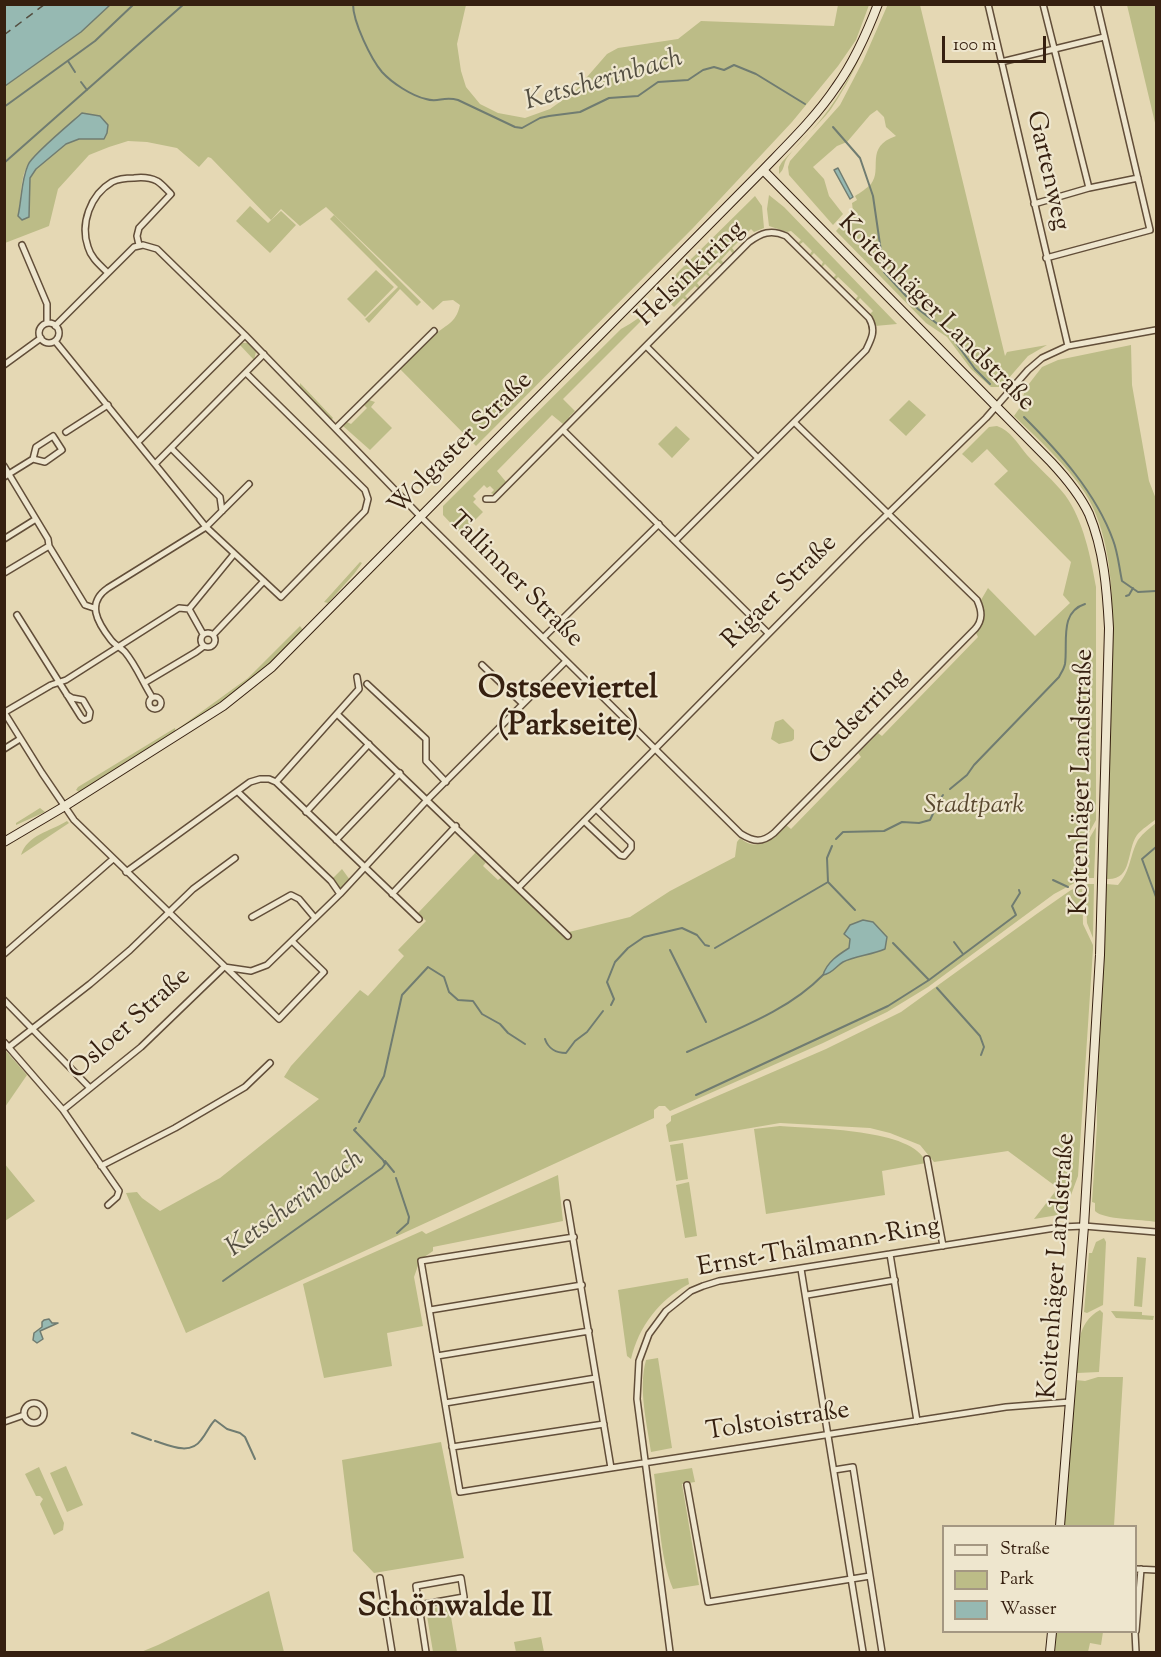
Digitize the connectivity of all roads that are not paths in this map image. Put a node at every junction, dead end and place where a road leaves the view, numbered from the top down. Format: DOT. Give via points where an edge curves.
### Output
graph roads {
  1 [pos="878,4"];
  2 [pos="988,4"];
  3 [pos="1043,4"];
  4 [pos="1097,4"];
  5 [pos="1104,37"];
  6 [pos="1054,48"];
  7 [pos="1001,62"];
  8 [pos="763,170"];
  9 [pos="1138,178"];
  10 [pos="1089,188"];
  11 [pos="1034,204"];
  12 [pos="22,245"];
  13 [pos="139,245"];
  14 [pos="1046,258"];
  15 [pos="108,273"];
  16 [pos="47,323"];
  17 [pos="55,326"];
  18 [pos="1156,330"];
  19 [pos="434,331"];
  20 [pos="245,335"];
  21 [pos="40,338"];
  22 [pos="55,341"];
  23 [pos="646,346"];
  24 [pos="1068,346"];
  25 [pos="264,354"];
  26 [pos="4,364"];
  27 [pos="246,373"];
  28 [pos="108,405"];
  29 [pos="996,406"];
  30 [pos="794,422"];
  31 [pos="336,428"];
  32 [pos="563,430"];
  33 [pos="66,432"];
  34 [pos="138,442"];
  35 [pos="171,448"];
  36 [pos="758,458"];
  37 [pos="33,459"];
  38 [pos="156,463"];
  39 [pos="4,466"];
  40 [pos="7,475"];
  41 [pos="249,484"];
  42 [pos="486,499"];
  43 [pos="222,511"];
  44 [pos="888,513"];
  45 [pos="421,517"];
  46 [pos="36,519"];
  47 [pos="659,524"];
  48 [pos="206,527"];
  49 [pos="4,539"];
  50 [pos="675,540"];
  51 [pos="49,546"];
  52 [pos="234,554"];
  53 [pos="4,573"];
  54 [pos="264,581"];
  55 [pos="94,608"];
  56 [pos="189,609"];
  57 [pos="17,615"];
  58 [pos="768,633"];
  59 [pos="203,634"];
  60 [pos="213,635"];
  61 [pos="543,638"];
  62 [pos="204,646"];
  63 [pos="119,647"];
  64 [pos="566,661"];
  65 [pos="482,665"];
  66 [pos="357,677"];
  67 [pos="59,682"];
  68 [pos="144,684"];
  69 [pos="367,684"];
  70 [pos="67,695"];
  71 [pos="152,697"];
  72 [pos="523,704"];
  73 [pos="5,712"];
  74 [pos="337,714"];
  75 [pos="20,739"];
  76 [pos="369,744"];
  77 [pos="4,749"];
  78 [pos="655,749"];
  79 [pos="400,773"];
  80 [pos="276,782"];
  81 [pos="446,782"];
  82 [pos="238,792"];
  83 [pos="428,799"];
  84 [pos="65,806"];
  85 [pos="596,809"];
  86 [pos="306,812"];
  87 [pos="584,820"];
  88 [pos="456,826"];
  89 [pos="336,840"];
  90 [pos="4,842"];
  91 [pos="235,858"];
  92 [pos="113,859"];
  93 [pos="365,867"];
  94 [pos="126,872"];
  95 [pos="519,887"];
  96 [pos="340,894"];
  97 [pos="392,894"];
  98 [pos="168,912"];
  99 [pos="252,917"];
  100 [pos="315,918"];
  101 [pos="419,919"];
  102 [pos="568,936"];
  103 [pos="292,941"];
  104 [pos="4,954"];
  105 [pos="224,967"];
  106 [pos="4,1000"];
  107 [pos="31,1029"];
  108 [pos="7,1044"];
  109 [pos="270,1064"];
  110 [pos="90,1088"];
  111 [pos="63,1110"];
  112 [pos="927,1159"];
  113 [pos="101,1166"];
  114 [pos="567,1203"];
  115 [pos="108,1205"];
  116 [pos="1084,1226"];
  117 [pos="1156,1232"];
  118 [pos="574,1237"];
  119 [pos="943,1246"];
  120 [pos="890,1254"];
  121 [pos="801,1269"];
  122 [pos="895,1280"];
  123 [pos="582,1285"];
  124 [pos="807,1295"];
  125 [pos="430,1310"];
  126 [pos="589,1331"];
  127 [pos="438,1356"];
  128 [pos="596,1378"];
  129 [pos="1070,1402"];
  130 [pos="445,1403"];
  131 [pos="24,1415"];
  132 [pos="917,1421"];
  133 [pos="4,1422"];
  134 [pos="604,1424"];
  135 [pos="829,1435"];
  136 [pos="452,1447"];
  137 [pos="645,1464"];
  138 [pos="611,1468"];
  139 [pos="834,1470"];
  140 [pos="687,1485"];
  141 [pos="1060,1525"];
  142 [pos="1138,1569"];
  143 [pos="1156,1570"];
  144 [pos="870,1576"];
  145 [pos="380,1578"];
  146 [pos="852,1578"];
  147 [pos="1137,1600"];
  148 [pos="419,1605"];
  149 [pos="1052,1633"];
  150 [pos="1136,1633"];
  151 [pos="392,1653"];
  152 [pos="426,1653"];
  153 [pos="670,1653"];
  154 [pos="863,1653"];
  155 [pos="882,1653"];
  156 [pos="1050,1653"];
  157 [pos="1136,1653"];
  1 -- 8 [label="main road, Wolgaster Straße" via="837,87"];
  2 -- 7 [label="street, Gartenweg"];
  3 -- 6 [label="street"];
  4 -- 5 [label="street"];
  5 -- 6 [label="street"];
  5 -- 9 [label="street"];
  6 -- 7 [label="street"];
  6 -- 10 [label="street"];
  7 -- 11 [label="street, Gartenweg"];
  8 -- 29 [label="main road, Koitenhäger Landstraße"];
  8 -- 45 [label="main road, Wolgaster Straße"];
  9 -- 10 [label="street"];
  9 -- 14 [label="street" via="1150,230"];
  10 -- 11 [label="street"];
  11 -- 14 [label="street, Gartenweg"];
  12 -- 16 [label="street" via="47,304"];
  13 -- 15 [label="street"];
  13 -- 15 [label="street" via="139,228 171,194 157,181 143,177 112,182 95,198 86,216 85,232 88,249"];
  13 -- 20 [label="street, Tallinner Straße" via="157,249"];
  14 -- 24 [label="street, Gartenweg"];
  15 -- 17 [label="street"];
  16 -- 17 [label="street"];
  16 -- 21 [label="street" via="40,329"];
  17 -- 22 [label="street" via="59,332"];
  18 -- 24 [label="street, Rigaer Straße"];
  19 -- 31 [label="street"];
  20 -- 25 [label="street, Tallinner Straße"];
  20 -- 34 [label="street"];
  21 -- 22 [label="street" via="47,343"];
  21 -- 26 [label="street"];
  22 -- 28 [label="street"];
  23 -- 30 [label="street, Helsinkiring" via="749,242 768,232 786,236 869,318 874,331 866,350"];
  23 -- 32 [label="street, Helsinkiring"];
  23 -- 36 [label="street"];
  24 -- 29 [label="street, Rigaer Straße" via="1042,358"];
  25 -- 27 [label="street"];
  25 -- 31 [label="street, Tallinner Straße"];
  27 -- 35 [label="street"];
  27 -- 54 [label="street" via="365,490 369,499 365,512 280,597"];
  28 -- 33 [label="street"];
  28 -- 34 [label="street"];
  29 -- 44 [label="street, Rigaer Straße"];
  29 -- 116 [label="main road, Koitenhäger Landstraße" via="1073,487 1089,514 1106,586 1109,628 1100,955"];
  30 -- 36 [label="street, Helsinkiring"];
  30 -- 44 [label="street"];
  31 -- 45 [label="street, Tallinner Straße"];
  32 -- 42 [label="street, Helsinkiring" via="494,499"];
  32 -- 47 [label="street"];
  34 -- 38 [label="street"];
  35 -- 38 [label="street"];
  35 -- 43 [label="street" via="220,497"];
  36 -- 50 [label="street, Helsinkiring"];
  37 -- 37 [label="street" via="45,462 62,450 53,436 36,447"];
  37 -- 40 [label="street"];
  38 -- 48 [label="street"];
  39 -- 40 [label="street"];
  40 -- 46 [label="street"];
  41 -- 43 [label="street"];
  43 -- 48 [label="street"];
  44 -- 58 [label="street, Rigaer Straße"];
  44 -- 78 [label="street, Gedserring" via="976,600 981,618 968,637 765,839 754,841 741,834"];
  45 -- 61 [label="street, Tallinner Straße"];
  45 -- 84 [label="main road, Wolgaster Straße" via="261,677 223,706"];
  46 -- 49 [label="street"];
  46 -- 51 [label="street"];
  47 -- 50 [label="street"];
  47 -- 61 [label="street"];
  48 -- 52 [label="street"];
  48 -- 55 [label="street" via="103,592"];
  50 -- 58 [label="street"];
  51 -- 53 [label="street"];
  51 -- 55 [label="street" via="85,605"];
  52 -- 54 [label="street"];
  52 -- 56 [label="street"];
  54 -- 60 [label="street"];
  55 -- 63 [label="street" via="107,634"];
  56 -- 59 [label="street"];
  56 -- 63 [label="street" via="179,608"];
  57 -- 67 [label="street"];
  58 -- 78 [label="street, Rigaer Straße"];
  59 -- 60 [label="street"];
  59 -- 62 [label="street" via="200,640"];
  60 -- 62 [label="street" via="213,644"];
  61 -- 64 [label="street, Tallinner Straße"];
  62 -- 68 [label="street"];
  63 -- 67 [label="street"];
  63 -- 68 [label="street"];
  64 -- 72 [label="street"];
  64 -- 78 [label="street, Tallinner Straße"];
  65 -- 72 [label="street"];
  66 -- 74 [label="street" via="359,689"];
  67 -- 70 [label="street"];
  67 -- 73 [label="street"];
  68 -- 71 [label="street"];
  69 -- 81 [label="street" via="426,739 426,761"];
  70 -- 70 [label="street" via="82,719 89,718 83,700"];
  72 -- 81 [label="street"];
  73 -- 75 [label="street"];
  74 -- 76 [label="street"];
  74 -- 80 [label="street"];
  75 -- 77 [label="street"];
  75 -- 84 [label="street"];
  76 -- 79 [label="street"];
  76 -- 86 [label="street"];
  78 -- 85 [label="street, Rigaer Straße"];
  79 -- 83 [label="street"];
  79 -- 89 [label="street"];
  80 -- 82 [label="street" via="260,779"];
  80 -- 86 [label="street"];
  81 -- 83 [label="street"];
  82 -- 94 [label="street"];
  82 -- 96 [label="street"];
  83 -- 88 [label="street"];
  83 -- 93 [label="street"];
  84 -- 90 [label="main road, Wolgaster Straße"];
  84 -- 92 [label="street"];
  85 -- 87 [label="street, Rigaer Straße"];
  85 -- 87 [label="street" via="631,843 624,856"];
  86 -- 89 [label="street"];
  87 -- 95 [label="street, Rigaer Straße"];
  88 -- 95 [label="street"];
  88 -- 97 [label="street"];
  89 -- 93 [label="street"];
  91 -- 98 [label="street"];
  92 -- 94 [label="street"];
  92 -- 104 [label="street"];
  93 -- 96 [label="street"];
  93 -- 97 [label="street"];
  94 -- 98 [label="street"];
  95 -- 102 [label="street"];
  96 -- 100 [label="street"];
  97 -- 101 [label="street"];
  98 -- 105 [label="street"];
  98 -- 107 [label="street" via="130,950"];
  99 -- 100 [label="street" via="291,895"];
  100 -- 103 [label="street"];
  103 -- 105 [label="street" via="258,970"];
  103 -- 105 [label="street" via="324,972 279,1018"];
  105 -- 110 [label="street, Osloer Straße" via="141,1047"];
  106 -- 107 [label="street"];
  107 -- 108 [label="street"];
  107 -- 110 [label="street"];
  108 -- 111 [label="street"];
  109 -- 113 [label="street" via="245,1087"];
  110 -- 111 [label="street, Osloer Straße"];
  111 -- 113 [label="street"];
  112 -- 119 [label="street"];
  113 -- 115 [label="street" via="119,1191"];
  114 -- 118 [label="street"];
  116 -- 117 [label="street, Ernst-Thälmann-Ring"];
  116 -- 119 [label="street, Ernst-Thälmann-Ring"];
  116 -- 129 [label="main road, Koitenhäger Landstraße"];
  118 -- 123 [label="street"];
  118 -- 125 [label="street" via="421,1261"];
  119 -- 120 [label="street, Ernst-Thälmann-Ring"];
  120 -- 121 [label="street, Ernst-Thälmann-Ring"];
  120 -- 122 [label="street"];
  121 -- 124 [label="street"];
  121 -- 137 [label="street, Ernst-Thälmann-Ring" via="703,1286 691,1291 661,1317 649,1334 638,1370 637,1399"];
  122 -- 124 [label="street, Ernst-Thälmann-Ring"];
  122 -- 132 [label="street"];
  123 -- 125 [label="street"];
  123 -- 126 [label="street"];
  124 -- 135 [label="street"];
  125 -- 127 [label="street"];
  126 -- 127 [label="street"];
  126 -- 128 [label="street"];
  127 -- 130 [label="street"];
  128 -- 130 [label="street"];
  128 -- 134 [label="street"];
  129 -- 132 [label="street, Tolstoistraße"];
  129 -- 141 [label="main road, Koitenhäger Landstraße"];
  130 -- 136 [label="street"];
  131 -- 131 [label="street" via="34,1424 45,1413 41,1405 32,1403 25,1407"];
  131 -- 133 [label="street"];
  132 -- 135 [label="street, Tolstoistraße"];
  134 -- 136 [label="street"];
  134 -- 138 [label="street"];
  135 -- 137 [label="street, Tolstoistraße"];
  135 -- 139 [label="street"];
  136 -- 138 [label="street, Tolstoistraße" via="460,1492"];
  137 -- 138 [label="street, Tolstoistraße"];
  137 -- 153 [label="street, Ernst-Thälmann-Ring"];
  139 -- 144 [label="street" via="853,1467"];
  139 -- 146 [label="street"];
  140 -- 146 [label="street" via="708,1602"];
  142 -- 143 [label="street"];
  142 -- 147 [label="street"];
  144 -- 146 [label="street"];
  144 -- 155 [label="street"];
  145 -- 151 [label="street"];
  146 -- 154 [label="street"];
  148 -- 148 [label="street" via="464,1597 460,1578 416,1586"];
  148 -- 152 [label="street"];
  149 -- 156 [label="main road"];
  150 -- 157 [label="street"];
}
